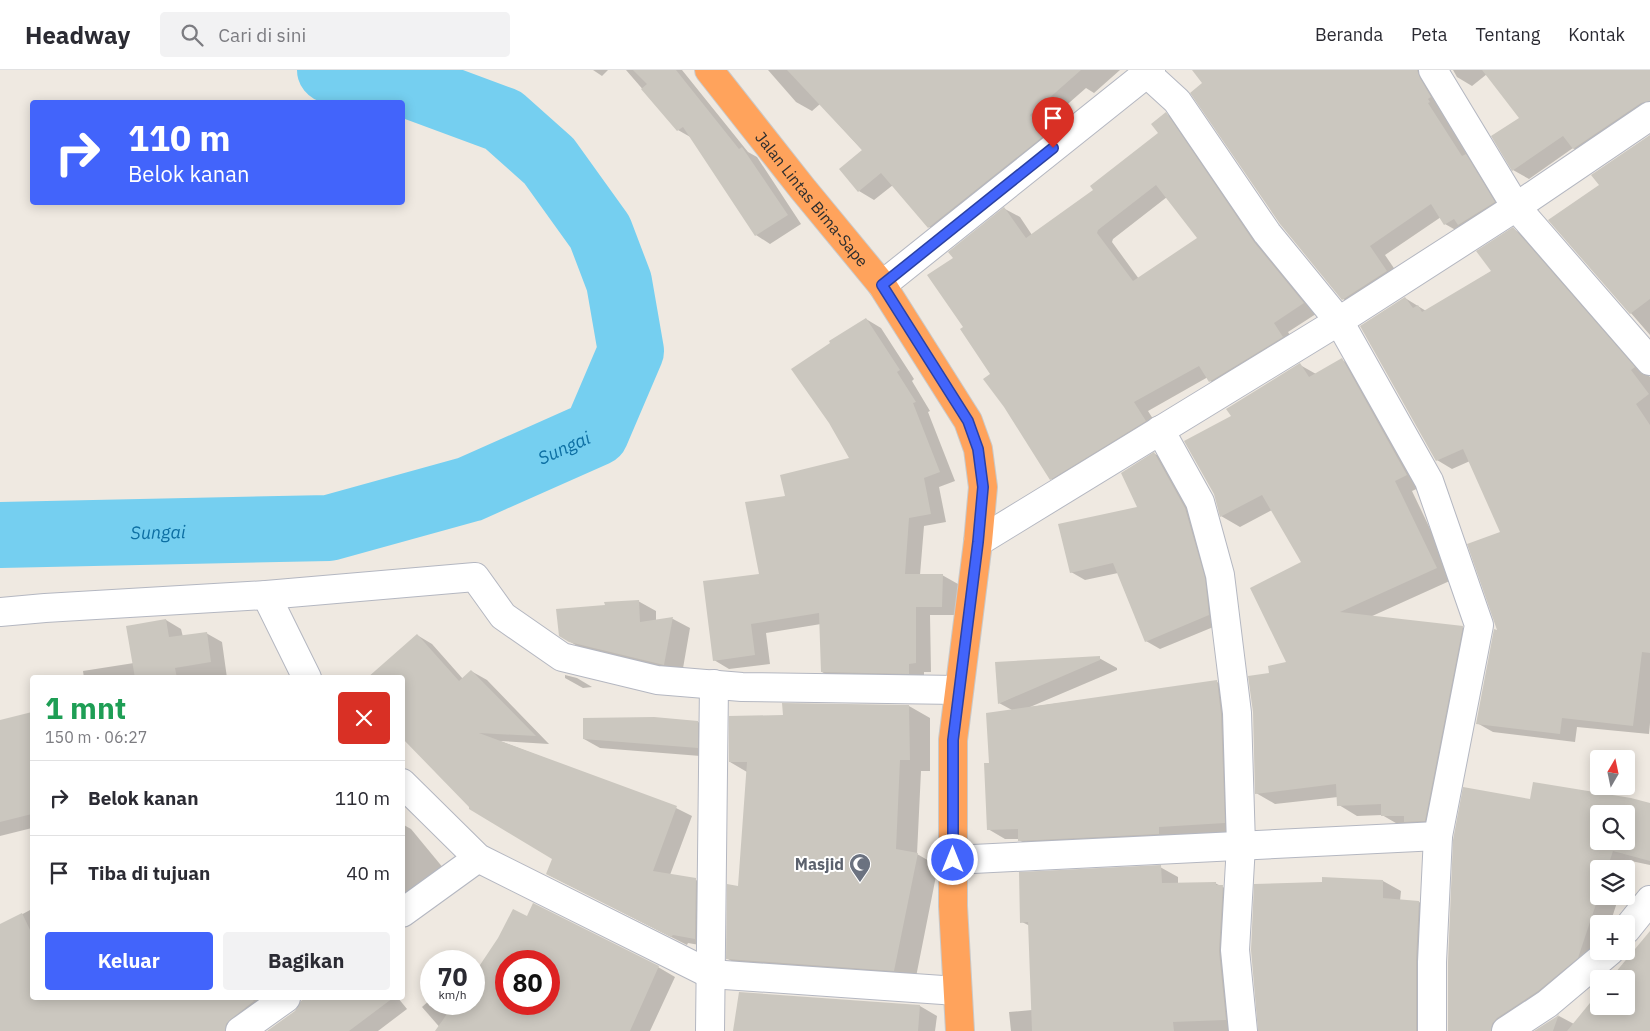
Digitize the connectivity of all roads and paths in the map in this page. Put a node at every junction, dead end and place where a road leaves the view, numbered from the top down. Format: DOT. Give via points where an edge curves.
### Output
graph roads {
  1 [pos="710,70"];
  2 [pos="1433,70"];
  3 [pos="1147,71"];
  4 [pos="1650,116"];
  5 [pos="1516,207"];
  6 [pos="882,285"];
  7 [pos="1339,321"];
  8 [pos="1650,361"];
  9 [pos="1160,430"];
  10 [pos="978,542"];
  11 [pos="266,596"];
  12 [pos="0,612"];
  13 [pos="306,675"];
  14 [pos="714,684"];
  15 [pos="958,690"];
  16 [pos="405,786"];
  17 [pos="1438,836"];
  18 [pos="1241,845"];
  19 [pos="478,858"];
  20 [pos="953,860"];
  21 [pos="1650,900"];
  22 [pos="405,911"];
  23 [pos="1635,919"];
  24 [pos="1599,960"];
  25 [pos="710,974"];
  26 [pos="958,990"];
  27 [pos="283,1000"];
  28 [pos="240,1031"];
  29 [pos="710,1031"];
  30 [pos="960,1031"];
  31 [pos="1243,1031"];
  32 [pos="1432,1031"];
  33 [pos="1506,1031"];
  1 -- 6 [label="highway, Jalan Lintas Bima-Sape"];
  2 -- 5 [label="street"];
  3 -- 6 [label="street"];
  3 -- 7 [label="street" via="1176,101 1267,233"];
  4 -- 5 [label="street"];
  5 -- 7 [label="street"];
  5 -- 8 [label="street"];
  6 -- 10 [label="highway, Jalan Lintas Bima-Sape" via="968,421 978,449 983,487"];
  7 -- 9 [label="street"];
  7 -- 17 [label="street" via="1429,481 1479,625"];
  9 -- 10 [label="street"];
  9 -- 18 [label="street" via="1200,502 1220,575 1237,713"];
  10 -- 15 [label="highway, Jalan Lintas Bima-Sape"];
  11 -- 12 [label="street"];
  11 -- 13 [label="street"];
  11 -- 14 [label="street" via="475,578 503,616 562,657 656,680"];
  14 -- 15 [label="street"];
  14 -- 25 [label="street"];
  15 -- 20 [label="highway, Jalan Lintas Bima-Sape" via="953,740"];
  16 -- 19 [label="street"];
  17 -- 18 [label="street"];
  17 -- 32 [label="street"];
  18 -- 20 [label="street"];
  18 -- 31 [label="street" via="1235,950"];
  19 -- 22 [label="street"];
  19 -- 25 [label="street"];
  20 -- 26 [label="highway, Jalan Lintas Bima-Sape"];
  21 -- 23 [label="street"];
  24 -- 33 [label="street" via="1548,1004"];
  25 -- 26 [label="street"];
  25 -- 29 [label="street"];
  26 -- 30 [label="highway, Jalan Lintas Bima-Sape"];
  27 -- 28 [label="street"];
}
